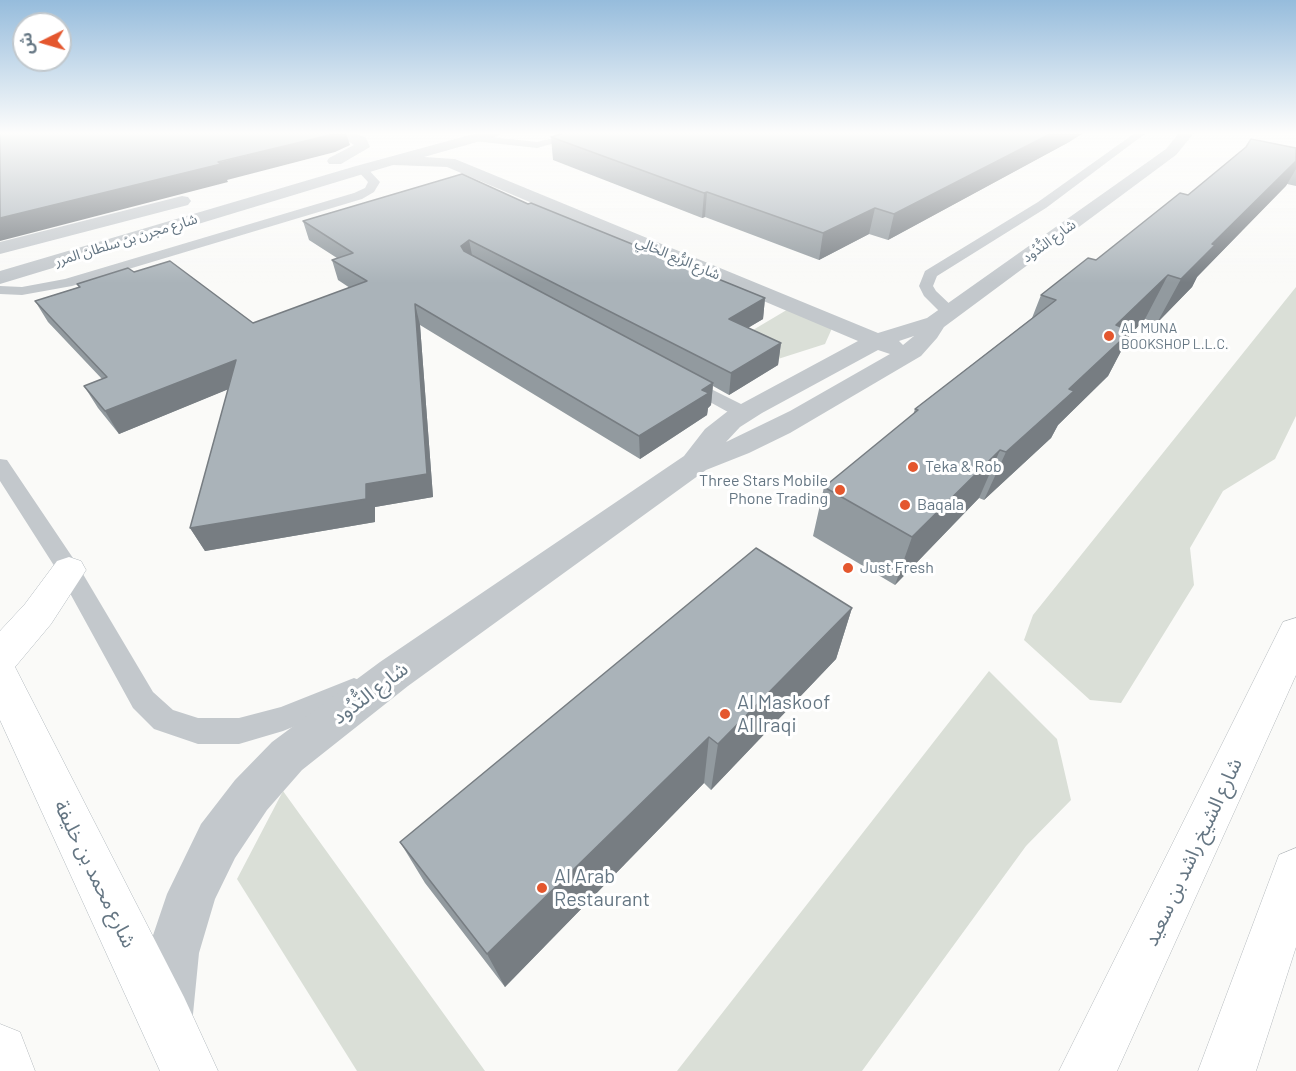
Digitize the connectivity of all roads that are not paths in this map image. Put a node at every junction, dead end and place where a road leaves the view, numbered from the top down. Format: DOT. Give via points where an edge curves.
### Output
graph roads {
  1 [pos="315,183"];
  2 [pos="374,183"];
  3 [pos="529,183"];
  4 [pos="1072,183"];
  5 [pos="1128,183"];
  6 [pos="196,197"];
  7 [pos="22,242"];
  8 [pos="0,248"];
  9 [pos="0,255"];
  10 [pos="0,263"];
  11 [pos="41,265"];
  12 [pos="0,278"];
  13 [pos="0,290"];
  14 [pos="943,318"];
  15 [pos="880,342"];
  16 [pos="908,353"];
  17 [pos="671,373"];
  18 [pos="744,413"];
  19 [pos="695,463"];
  20 [pos="0,465"];
  21 [pos="69,570"];
  22 [pos="1295,639"];
  23 [pos="0,657"];
  24 [pos="394,674"];
  25 [pos="0,677"];
  26 [pos="1296,872"];
  27 [pos="165,1016"];
  28 [pos="0,1052"];
  29 [pos="6,1071"];
  30 [pos="189,1071"];
  31 [pos="1088,1071"];
  32 [pos="1227,1071"];
  1 -- 11 [label="street, شارع مجرن بن سلطان المرر"];
  2 -- 13 [label="lane" via="370,190 358,196 54,286"];
  3 -- 15 [label="street, شارع الرُّبع الخالِي"];
  4 -- 14 [label="lane" via="930,274 926,286"];
  5 -- 14 [label="street, شارع النُّدُود"];
  6 -- 7 [label="street, شارع مجرن بن سلطان المرر"];
  7 -- 8 [label="street, شارع مجرن بن سلطان المرر"];
  7 -- 9 [label="street"];
  10 -- 11 [label="street" via="13,267"];
  11 -- 12 [label="street, شارع مجرن بن سلطان المرر"];
  14 -- 15 [label="street, شارع النُّدُود"];
  14 -- 16 [label="street, شارع النُّدُود"];
  15 -- 16 [label="street, شارع الرُّبع الخالِي"];
  15 -- 18 [label="street, شارع النُّدُود"];
  16 -- 19 [label="street, شارع النُّدُود" via="767,435"];
  17 -- 18 [label="lane"];
  18 -- 19 [label="street, شارع النُّدُود" via="713,437"];
  19 -- 24 [label="street, شارع النُّدُود"];
  20 -- 21 [label="lane"];
  21 -- 23 [label="main road" via="38,614"];
  21 -- 24 [label="lane" via="143,699 164,720 198,731 239,731 283,719"];
  22 -- 31 [label="main road, شارع الشيخ راشد بن سعيد"];
  24 -- 27 [label="street, شارع النُّدُود" via="287,756 251,795 218,842 192,894 173,953"];
  25 -- 27 [label="main road, شارع محمد بن خليفة"];
  26 -- 32 [label="main road"];
  27 -- 30 [label="main road, شارع محمد بن خليفة"];
  28 -- 29 [label="main road"];
}
